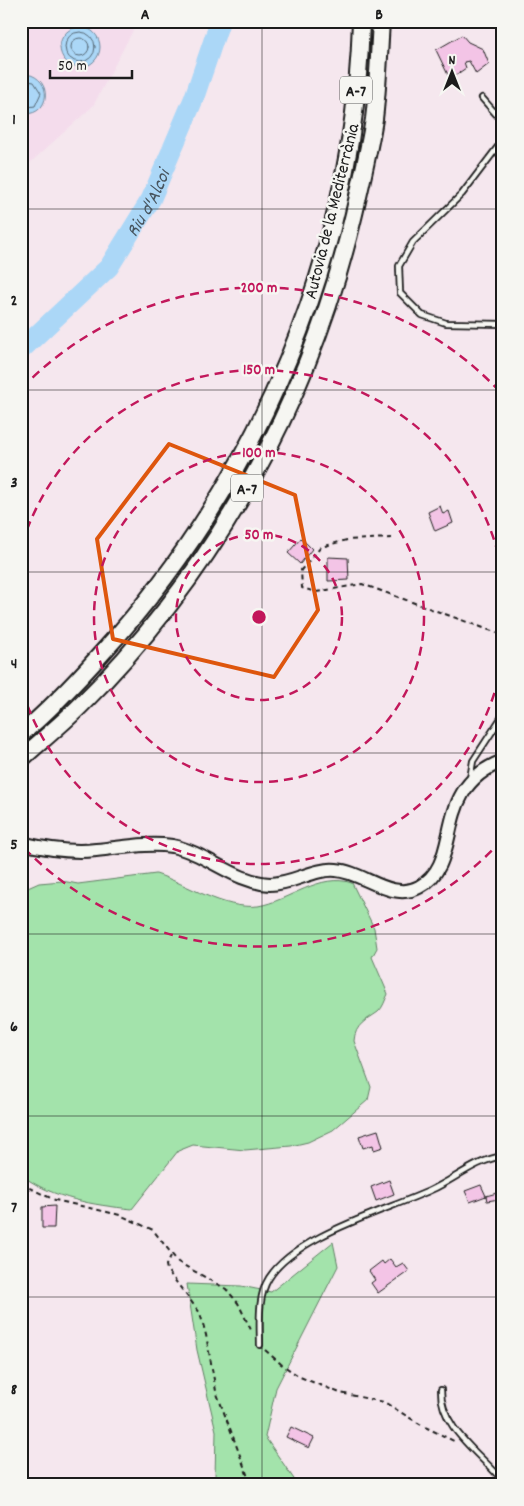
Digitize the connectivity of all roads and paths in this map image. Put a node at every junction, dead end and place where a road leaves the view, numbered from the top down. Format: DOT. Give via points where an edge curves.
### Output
graph roads {
  1 [pos="361,21"];
  2 [pos="381,21"];
  3 [pos="482,98"];
  4 [pos="503,122"];
  5 [pos="503,140"];
  6 [pos="503,324"];
  7 [pos="392,538"];
  8 [pos="503,635"];
  9 [pos="503,714"];
  10 [pos="21,734"];
  11 [pos="21,759"];
  12 [pos="503,761"];
  13 [pos="470,781"];
  14 [pos="21,843"];
  15 [pos="503,1156"];
  16 [pos="21,1184"];
  17 [pos="171,1256"];
  18 [pos="260,1345"];
  19 [pos="441,1390"];
  20 [pos="476,1452"];
  21 [pos="503,1481"];
  22 [pos="251,1485"];
  1 -- 10 [label="highway, Autovia de la Mediterrània / A-7" via="353,119 333,221 300,328 278,384 228,481 181,555 131,622 83,675"];
  2 -- 11 [label="highway, Autovia de la Mediterrània / A-7" via="377,91 367,156 342,264 317,342 285,418 250,483 197,566 129,654 81,706"];
  3 -- 4 [label="lane"];
  5 -- 6 [label="lane" via="462,194 413,242 399,266 400,293 422,315 446,323"];
  7 -- 8 [label="path" via="347,540 321,547 301,570 302,588 316,592 362,584"];
  9 -- 13 [label="lane" via="473,761"];
  12 -- 13 [label="street" via="479,772"];
  13 -- 14 [label="street" via="456,804 440,862 428,880 409,890 388,889 338,870 288,882 260,883 171,846 134,845 76,851"];
  15 -- 18 [label="lane" via="489,1159 431,1190 337,1230 289,1256 266,1284 260,1309"];
  16 -- 17 [label="path" via="55,1200 120,1215 153,1230"];
  17 -- 18 [label="path" via="226,1289 238,1303"];
  17 -- 22 [label="path" via="167,1270 200,1313 204,1324 216,1391"];
  18 -- 20 [label="path" via="300,1377 340,1393 384,1402"];
  19 -- 20 [label="lane" via="441,1401 455,1430"];
  20 -- 21 [label="lane"];
}
